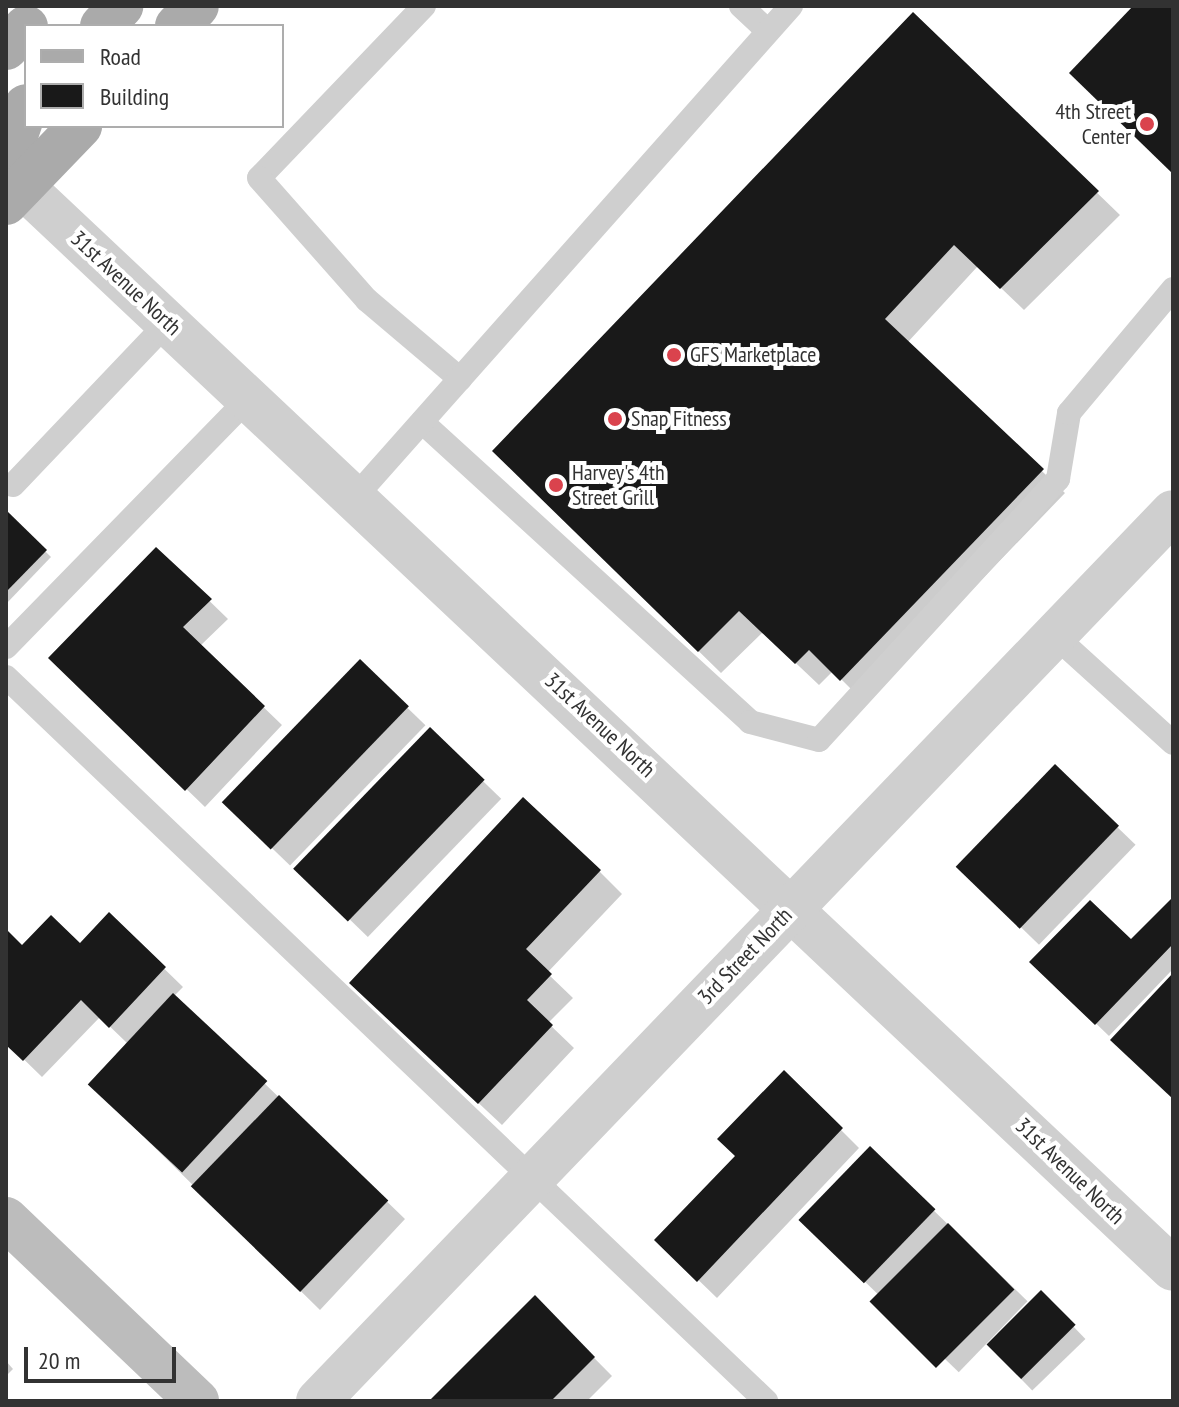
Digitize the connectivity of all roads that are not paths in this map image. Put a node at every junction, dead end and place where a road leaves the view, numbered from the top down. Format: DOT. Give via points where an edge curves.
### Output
graph roads {
  1 [pos="47,6"];
  2 [pos="121,6"];
  3 [pos="197,6"];
  4 [pos="424,6"];
  5 [pos="741,6"];
  6 [pos="791,6"];
  7 [pos="30,24"];
  8 [pos="104,24"];
  9 [pos="179,24"];
  10 [pos="24,30"];
  11 [pos="768,31"];
  12 [pos="6,48"];
  13 [pos="24,112"];
  14 [pos="78,128"];
  15 [pos="14,194"];
  16 [pos="1173,289"];
  17 [pos="168,322"];
  18 [pos="460,379"];
  19 [pos="249,398"];
  20 [pos="422,422"];
  21 [pos="13,485"];
  22 [pos="355,497"];
  23 [pos="1173,512"];
  24 [pos="1054,635"];
  25 [pos="6,647"];
  26 [pos="6,677"];
  27 [pos="1173,743"];
  28 [pos="794,906"];
  29 [pos="532,1178"];
  30 [pos="6,1219"];
  31 [pos="1173,1269"];
  32 [pos="197,1401"];
  33 [pos="318,1401"];
  34 [pos="766,1401"];
  1 -- 7 [label="main road"];
  2 -- 8 [label="main road"];
  3 -- 9 [label="main road"];
  4 -- 18 [label="lane" via="259,178 367,300"];
  5 -- 11 [label="lane"];
  6 -- 11 [label="lane"];
  10 -- 12 [label="main road"];
  11 -- 18 [label="lane"];
  13 -- 15 [label="main road" via="13,144"];
  14 -- 15 [label="main road"];
  15 -- 17 [label="street, 31st Avenue North"];
  16 -- 20 [label="lane" via="1069,413 1058,479 819,740 750,722"];
  17 -- 19 [label="street, 31st Avenue North"];
  17 -- 21 [label="lane"];
  18 -- 20 [label="lane"];
  19 -- 22 [label="street, 31st Avenue North"];
  19 -- 25 [label="lane"];
  20 -- 22 [label="lane"];
  22 -- 28 [label="street, 31st Avenue North"];
  23 -- 24 [label="street, 3rd Street North"];
  24 -- 27 [label="lane"];
  24 -- 28 [label="street, 3rd Street North"];
  26 -- 29 [label="lane"];
  28 -- 29 [label="street, 3rd Street North"];
  28 -- 31 [label="street, 31st Avenue North"];
  29 -- 33 [label="street, 3rd Street North"];
  29 -- 34 [label="lane"];
  30 -- 32 [label="street"];
}
